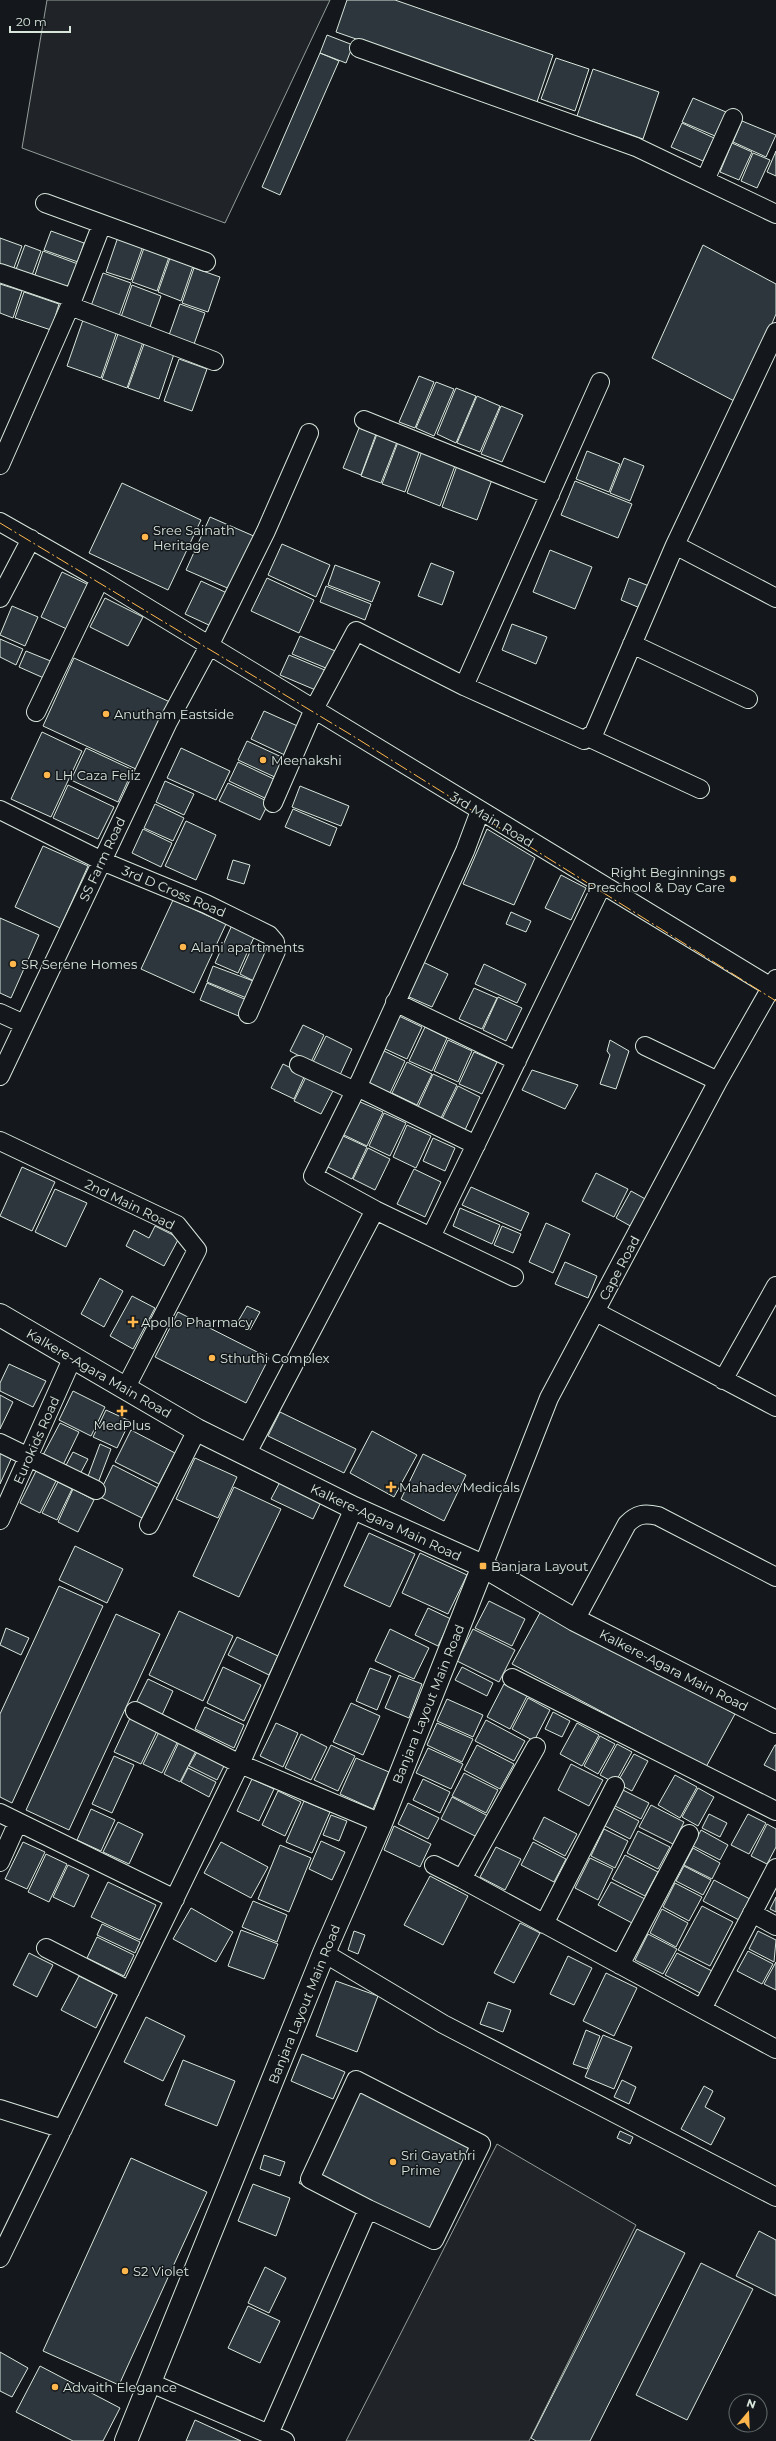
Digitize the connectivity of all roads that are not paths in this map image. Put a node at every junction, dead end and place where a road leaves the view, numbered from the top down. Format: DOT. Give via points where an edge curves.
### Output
graph roads {
  1 [pos="359,48"];
  2 [pos="733,118"];
  3 [pos="705,180"];
  4 [pos="45,203"];
  5 [pos="776,214"];
  6 [pos="102,224"];
  7 [pos="206,262"];
  8 [pos="0,273"];
  9 [pos="71,302"];
  10 [pos="776,332"];
  11 [pos="214,361"];
  12 [pos="600,382"];
  13 [pos="364,420"];
  14 [pos="309,433"];
  15 [pos="0,465"];
  16 [pos="550,495"];
  17 [pos="0,522"];
  18 [pos="31,539"];
  19 [pos="675,545"];
  20 [pos="100,578"];
  21 [pos="0,598"];
  22 [pos="776,598"];
  23 [pos="632,644"];
  24 [pos="209,646"];
  25 [pos="464,686"];
  26 [pos="748,699"];
  27 [pos="314,709"];
  28 [pos="36,712"];
  29 [pos="590,738"];
  30 [pos="700,789"];
  31 [pos="273,803"];
  32 [pos="0,810"];
  33 [pos="480,811"];
  34 [pos="102,861"];
  35 [pos="602,885"];
  36 [pos="774,985"];
  37 [pos="395,1002"];
  38 [pos="0,1013"];
  39 [pos="248,1014"];
  40 [pos="24,1024"];
  41 [pos="645,1046"];
  42 [pos="516,1061"];
  43 [pos="299,1065"];
  44 [pos="0,1076"];
  45 [pos="718,1081"];
  46 [pos="356,1089"];
  47 [pos="0,1141"];
  48 [pos="476,1145"];
  49 [pos="375,1210"];
  50 [pos="431,1237"];
  51 [pos="514,1277"];
  52 [pos="776,1286"];
  53 [pos="596,1312"];
  54 [pos="0,1315"];
  55 [pos="72,1358"];
  56 [pos="723,1380"];
  57 [pos="126,1389"];
  58 [pos="776,1407"];
  59 [pos="197,1430"];
  60 [pos="0,1443"];
  61 [pos="246,1455"];
  62 [pos="28,1457"];
  63 [pos="96,1490"];
  64 [pos="354,1508"];
  65 [pos="0,1520"];
  66 [pos="149,1525"];
  67 [pos="483,1566"];
  68 [pos="776,1577"];
  69 [pos="575,1620"];
  70 [pos="512,1678"];
  71 [pos="135,1711"];
  72 [pos="776,1722"];
  73 [pos="536,1747"];
  74 [pos="240,1764"];
  75 [pos="615,1786"];
  76 [pos="776,1811"];
  77 [pos="0,1813"];
  78 [pos="18,1822"];
  79 [pos="381,1823"];
  80 [pos="689,1834"];
  81 [pos="0,1862"];
  82 [pos="434,1865"];
  83 [pos="776,1868"];
  84 [pos="462,1879"];
  85 [pos="175,1899"];
  86 [pos="752,1913"];
  87 [pos="544,1924"];
  88 [pos="776,1926"];
  89 [pos="46,1948"];
  90 [pos="324,1953"];
  91 [pos="620,1965"];
  92 [pos="130,1991"];
  93 [pos="702,2009"];
  94 [pos="776,2049"];
  95 [pos="0,2109"];
  96 [pos="64,2129"];
  97 [pos="776,2198"];
  98 [pos="368,2209"];
  99 [pos="0,2258"];
  100 [pos="151,2383"];
  101 [pos="269,2434"];
  102 [pos="126,2441"];
  103 [pos="285,2441"];
  1 -- 3 [label="street" via="636,147"];
  2 -- 3 [label="street"];
  3 -- 5 [label="street"];
  4 -- 6 [label="street"];
  6 -- 7 [label="street"];
  6 -- 9 [label="street"];
  8 -- 9 [label="street"];
  9 -- 11 [label="street"];
  9 -- 15 [label="street"];
  10 -- 19 [label="street"];
  12 -- 16 [label="street"];
  13 -- 16 [label="street"];
  14 -- 24 [label="street, SS Farm Road" via="266,531"];
  16 -- 25 [label="street"];
  17 -- 18 [label="street, 3rd Main Road"];
  18 -- 20 [label="street, 3rd Main Road"];
  18 -- 21 [label="street"];
  19 -- 22 [label="street"];
  19 -- 23 [label="street"];
  20 -- 24 [label="street, 3rd Main Road"];
  20 -- 28 [label="street"];
  23 -- 26 [label="street"];
  23 -- 29 [label="street"];
  24 -- 27 [label="street, 3rd Main Road"];
  24 -- 34 [label="street, SS Farm Road" via="168,722"];
  25 -- 27 [label="street" via="356,631"];
  25 -- 29 [label="street" via="584,740"];
  27 -- 31 [label="street"];
  27 -- 33 [label="street, 3rd Main Road"];
  29 -- 30 [label="street"];
  32 -- 34 [label="street, 3rd D Cross Road"];
  33 -- 35 [label="street, 3rd Main Road"];
  33 -- 37 [label="street"];
  34 -- 39 [label="street, 3rd D Cross Road" via="206,904 270,935 275,942 276,951"];
  34 -- 40 [label="street, SS Farm Road"];
  35 -- 36 [label="street, 3rd Main Road"];
  35 -- 42 [label="street"];
  36 -- 45 [label="street, Cape Road"];
  37 -- 42 [label="street"];
  37 -- 46 [label="street"];
  38 -- 40 [label="street"];
  40 -- 44 [label="street, SS Farm Road"];
  41 -- 45 [label="street"];
  42 -- 48 [label="street"];
  43 -- 46 [label="street"];
  45 -- 53 [label="street, Cape Road"];
  46 -- 48 [label="street"];
  46 -- 49 [label="street" via="313,1176"];
  47 -- 57 [label="street, 2nd Main Road" via="177,1225 197,1250"];
  48 -- 50 [label="street"];
  49 -- 50 [label="street"];
  49 -- 61 [label="street"];
  50 -- 51 [label="street"];
  52 -- 56 [label="street"];
  53 -- 56 [label="street"];
  53 -- 67 [label="street, Cape Road" via="549,1398"];
  54 -- 55 [label="street, Kalkere-Agara Main Road"];
  55 -- 57 [label="street, Kalkere-Agara Main Road"];
  55 -- 62 [label="street, Eurokids Road"];
  56 -- 58 [label="street"];
  57 -- 59 [label="street, Kalkere-Agara Main Road"];
  59 -- 61 [label="street, Kalkere-Agara Main Road"];
  59 -- 66 [label="street"];
  60 -- 62 [label="street"];
  61 -- 64 [label="street, Kalkere-Agara Main Road"];
  62 -- 63 [label="street"];
  62 -- 65 [label="street, Eurokids Road"];
  64 -- 67 [label="street, Kalkere-Agara Main Road"];
  64 -- 74 [label="street"];
  67 -- 69 [label="street, Kalkere-Agara Main Road"];
  67 -- 79 [label="street, Banjara Layout Main Road"];
  68 -- 69 [label="street" via="658,1516 641,1514 634,1516 627,1524"];
  69 -- 72 [label="street, Kalkere-Agara Main Road"];
  70 -- 76 [label="street"];
  71 -- 74 [label="street"];
  73 -- 84 [label="street"];
  74 -- 79 [label="street"];
  74 -- 85 [label="street"];
  75 -- 87 [label="street"];
  77 -- 78 [label="street"];
  78 -- 81 [label="street"];
  78 -- 85 [label="street"];
  79 -- 90 [label="street, Banjara Layout Main Road"];
  80 -- 91 [label="street"];
  82 -- 84 [label="street"];
  83 -- 86 [label="street"];
  84 -- 87 [label="street"];
  85 -- 92 [label="street"];
  86 -- 88 [label="street"];
  86 -- 93 [label="street"];
  87 -- 91 [label="street"];
  89 -- 92 [label="street"];
  90 -- 97 [label="street" via="443,2024"];
  90 -- 100 [label="street, Banjara Layout Main Road"];
  91 -- 93 [label="street"];
  92 -- 96 [label="street"];
  93 -- 94 [label="street"];
  95 -- 96 [label="street"];
  96 -- 99 [label="street"];
  98 -- 98 [label="street" via="310,2179 356,2080 481,2144 434,2240"];
  98 -- 101 [label="street"];
  100 -- 101 [label="street"];
  100 -- 102 [label="street, Banjara Layout Main Road"];
  101 -- 103 [label="street"];
}
